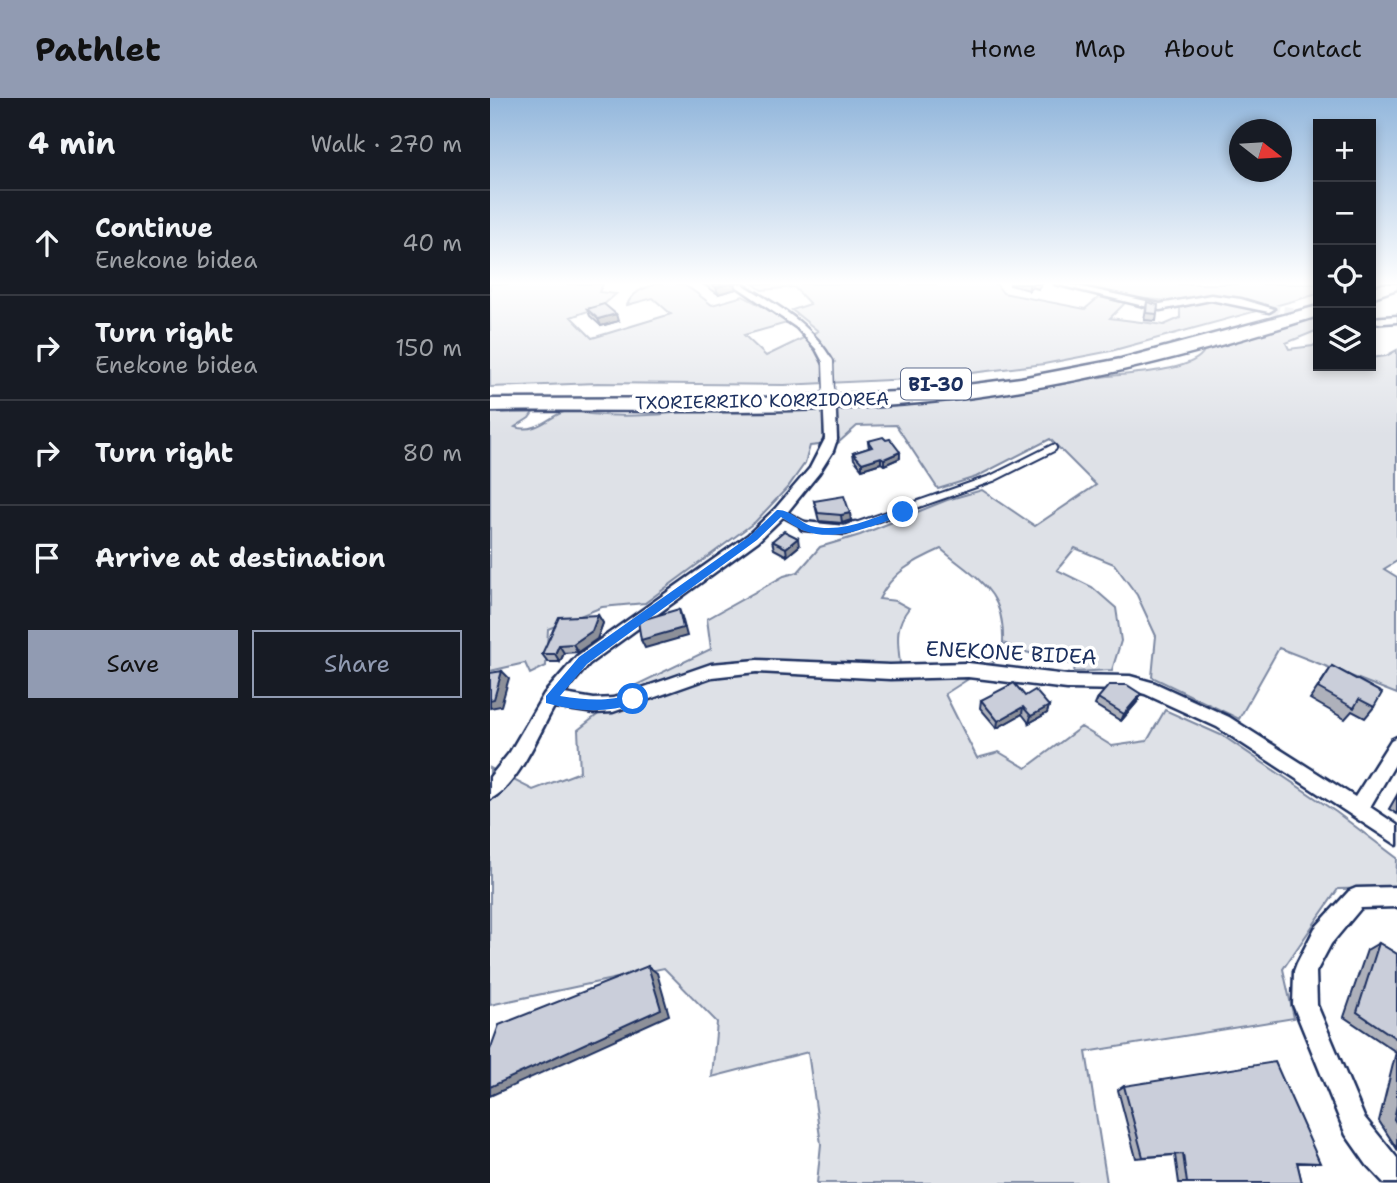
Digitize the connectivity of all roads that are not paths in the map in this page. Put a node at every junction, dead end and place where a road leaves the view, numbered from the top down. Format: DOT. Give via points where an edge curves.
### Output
graph roads {
  1 [pos="810,335"];
  2 [pos="1194,335"];
  3 [pos="1233,335"];
  4 [pos="490,394"];
  5 [pos="541,398"];
  6 [pos="490,405"];
  7 [pos="1053,448"];
  8 [pos="780,512"];
  9 [pos="550,699"];
  10 [pos="1397,745"];
  11 [pos="490,790"];
  12 [pos="1358,810"];
  13 [pos="1397,836"];
  14 [pos="1397,897"];
  15 [pos="1397,1177"];
  1 -- 8 [label="street, bridge" via="828,362 831,439 815,470"];
  2 -- 5 [label="highway, TXORIERRIKO KORRIDOREA / BI-30" via="1114,355 968,381 825,392"];
  3 -- 5 [label="highway, TXORIERRIKO KORRIDOREA / BI-30" via="1130,363 963,392 802,404"];
  4 -- 5 [label="highway, TXORIERRIKO KORRIDOREA / BI-30"];
  5 -- 6 [label="highway, TXORIERRIKO KORRIDOREA / BI-30"];
  7 -- 8 [label="lane" via="993,478 845,530 807,528"];
  8 -- 9 [label="street" via="753,538 583,660"];
  9 -- 11 [label="street" via="522,752"];
  9 -- 12 [label="street, ENEKONE BIDEA" via="613,705 711,671 757,666 968,670 1067,682 1130,683 1223,722"];
  10 -- 12 [label="street"];
  12 -- 13 [label="street, ENEKONE BIDEA"];
  14 -- 15 [label="street" via="1356,898 1323,936 1305,971 1305,1005 1354,1126"];
}
